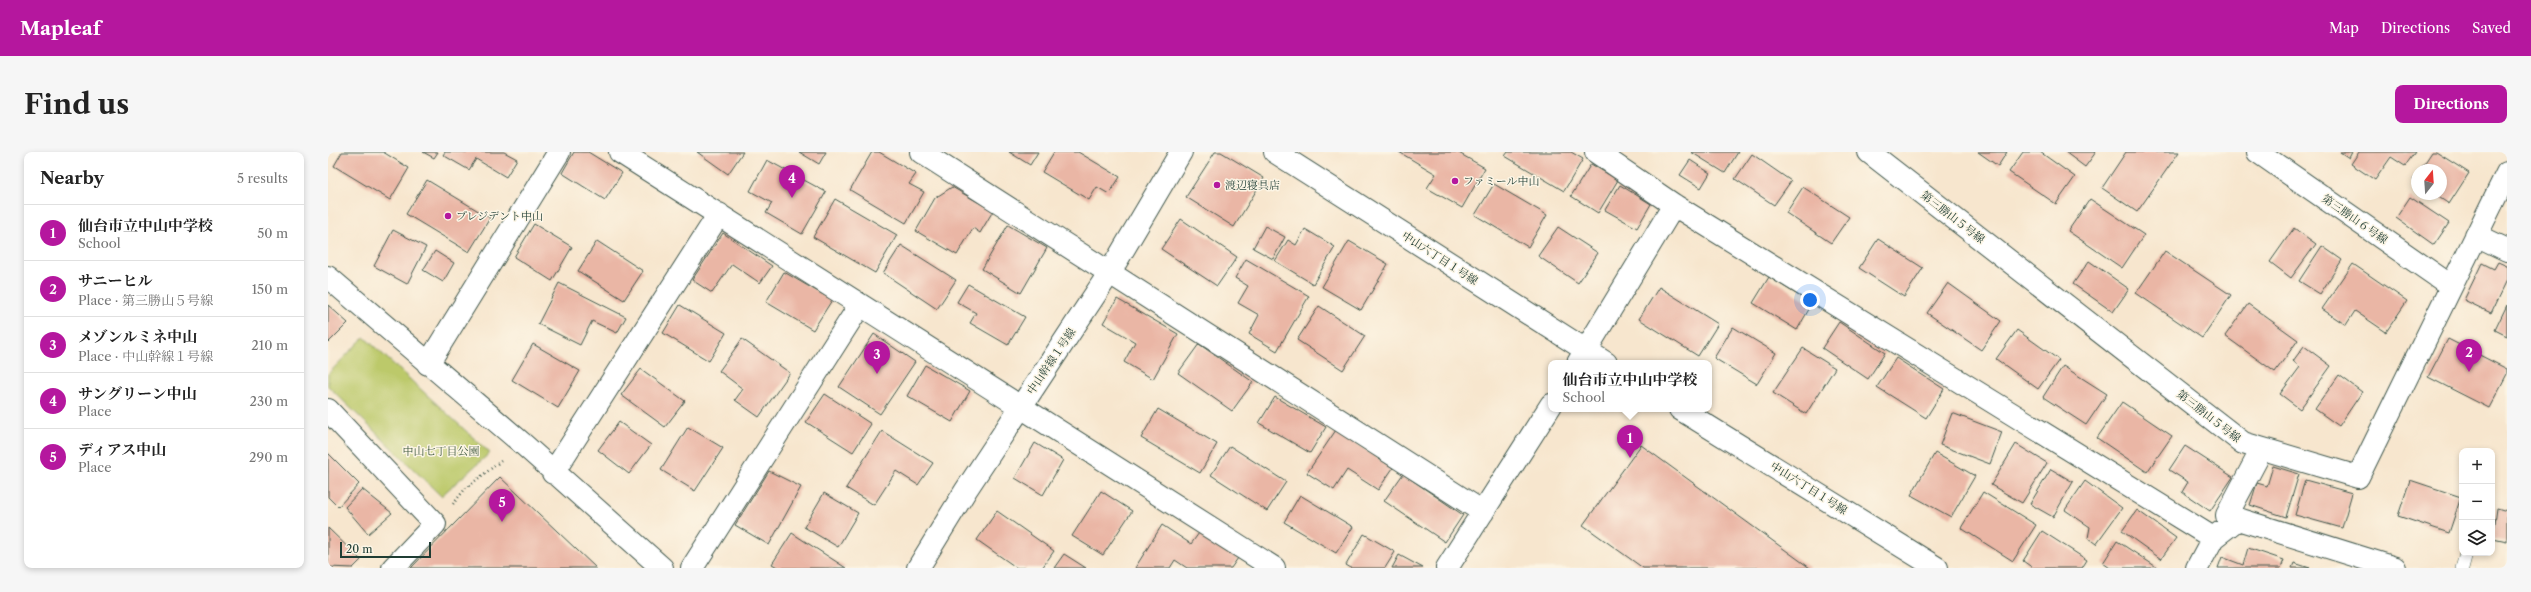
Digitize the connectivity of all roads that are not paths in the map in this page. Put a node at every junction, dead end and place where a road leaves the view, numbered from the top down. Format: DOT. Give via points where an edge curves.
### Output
graph roads {
  1 [pos="559,152"];
  2 [pos="620,152"];
  3 [pos="921,152"];
  4 [pos="1181,152"];
  5 [pos="1275,152"];
  6 [pos="1596,152"];
  7 [pos="1869,152"];
  8 [pos="2258,152"];
  9 [pos="2507,173"];
  10 [pos="1674,205"];
  11 [pos="719,214"];
  12 [pos="2476,235"];
  13 [pos="2507,250"];
  14 [pos="1110,272"];
  15 [pos="328,277"];
  16 [pos="2451,286"];
  17 [pos="860,305"];
  18 [pos="1582,357"];
  19 [pos="1594,360"];
  20 [pos="428,364"];
  21 [pos="1020,408"];
  22 [pos="1548,410"];
  23 [pos="1685,412"];
  24 [pos="329,414"];
  25 [pos="2262,449"];
  26 [pos="553,473"];
  27 [pos="1483,512"];
  28 [pos="2221,532"];
  29 [pos="2465,556"];
  30 [pos="393,568"];
  31 [pos="662,568"];
  32 [pos="692,568"];
  33 [pos="920,568"];
  34 [pos="1274,568"];
  35 [pos="1447,568"];
  36 [pos="1937,568"];
  37 [pos="2197,568"];
  38 [pos="2395,568"];
  39 [pos="2462,568"];
  1 -- 20 [label="street"];
  2 -- 11 [label="street"];
  3 -- 14 [label="street"];
  4 -- 14 [label="street, 中山幹線１号線"];
  5 -- 18 [label="street, 中山六丁目１号線"];
  6 -- 10 [label="street"];
  7 -- 25 [label="street, 第三勝山５号線" via="2243,443"];
  8 -- 16 [label="street, 第三勝山６号線"];
  9 -- 12 [label="street, 第三勝山５号線"];
  10 -- 18 [label="street"];
  10 -- 28 [label="street"];
  11 -- 17 [label="street"];
  11 -- 26 [label="street"];
  12 -- 13 [label="street"];
  12 -- 16 [label="street, 第三勝山５号線"];
  14 -- 21 [label="street, 中山幹線１号線"];
  14 -- 27 [label="street"];
  15 -- 20 [label="street"];
  16 -- 25 [label="street, 第三勝山５号線" via="2358,477"];
  17 -- 21 [label="street"];
  17 -- 32 [label="street"];
  18 -- 19 [label="street, 中山六丁目１号線"];
  20 -- 26 [label="street" via="523,444"];
  21 -- 33 [label="street, 中山幹線１号線"];
  21 -- 34 [label="street"];
  22 -- 27 [label="street"];
  23 -- 36 [label="street, 中山六丁目１号線"];
  24 -- 30 [label="street" via="435,524"];
  25 -- 28 [label="street" via="2227,515"];
  26 -- 31 [label="street"];
  27 -- 35 [label="street"];
  28 -- 37 [label="street"];
  28 -- 38 [label="street" via="2238,519"];
  29 -- 39 [label="lane"];
}
